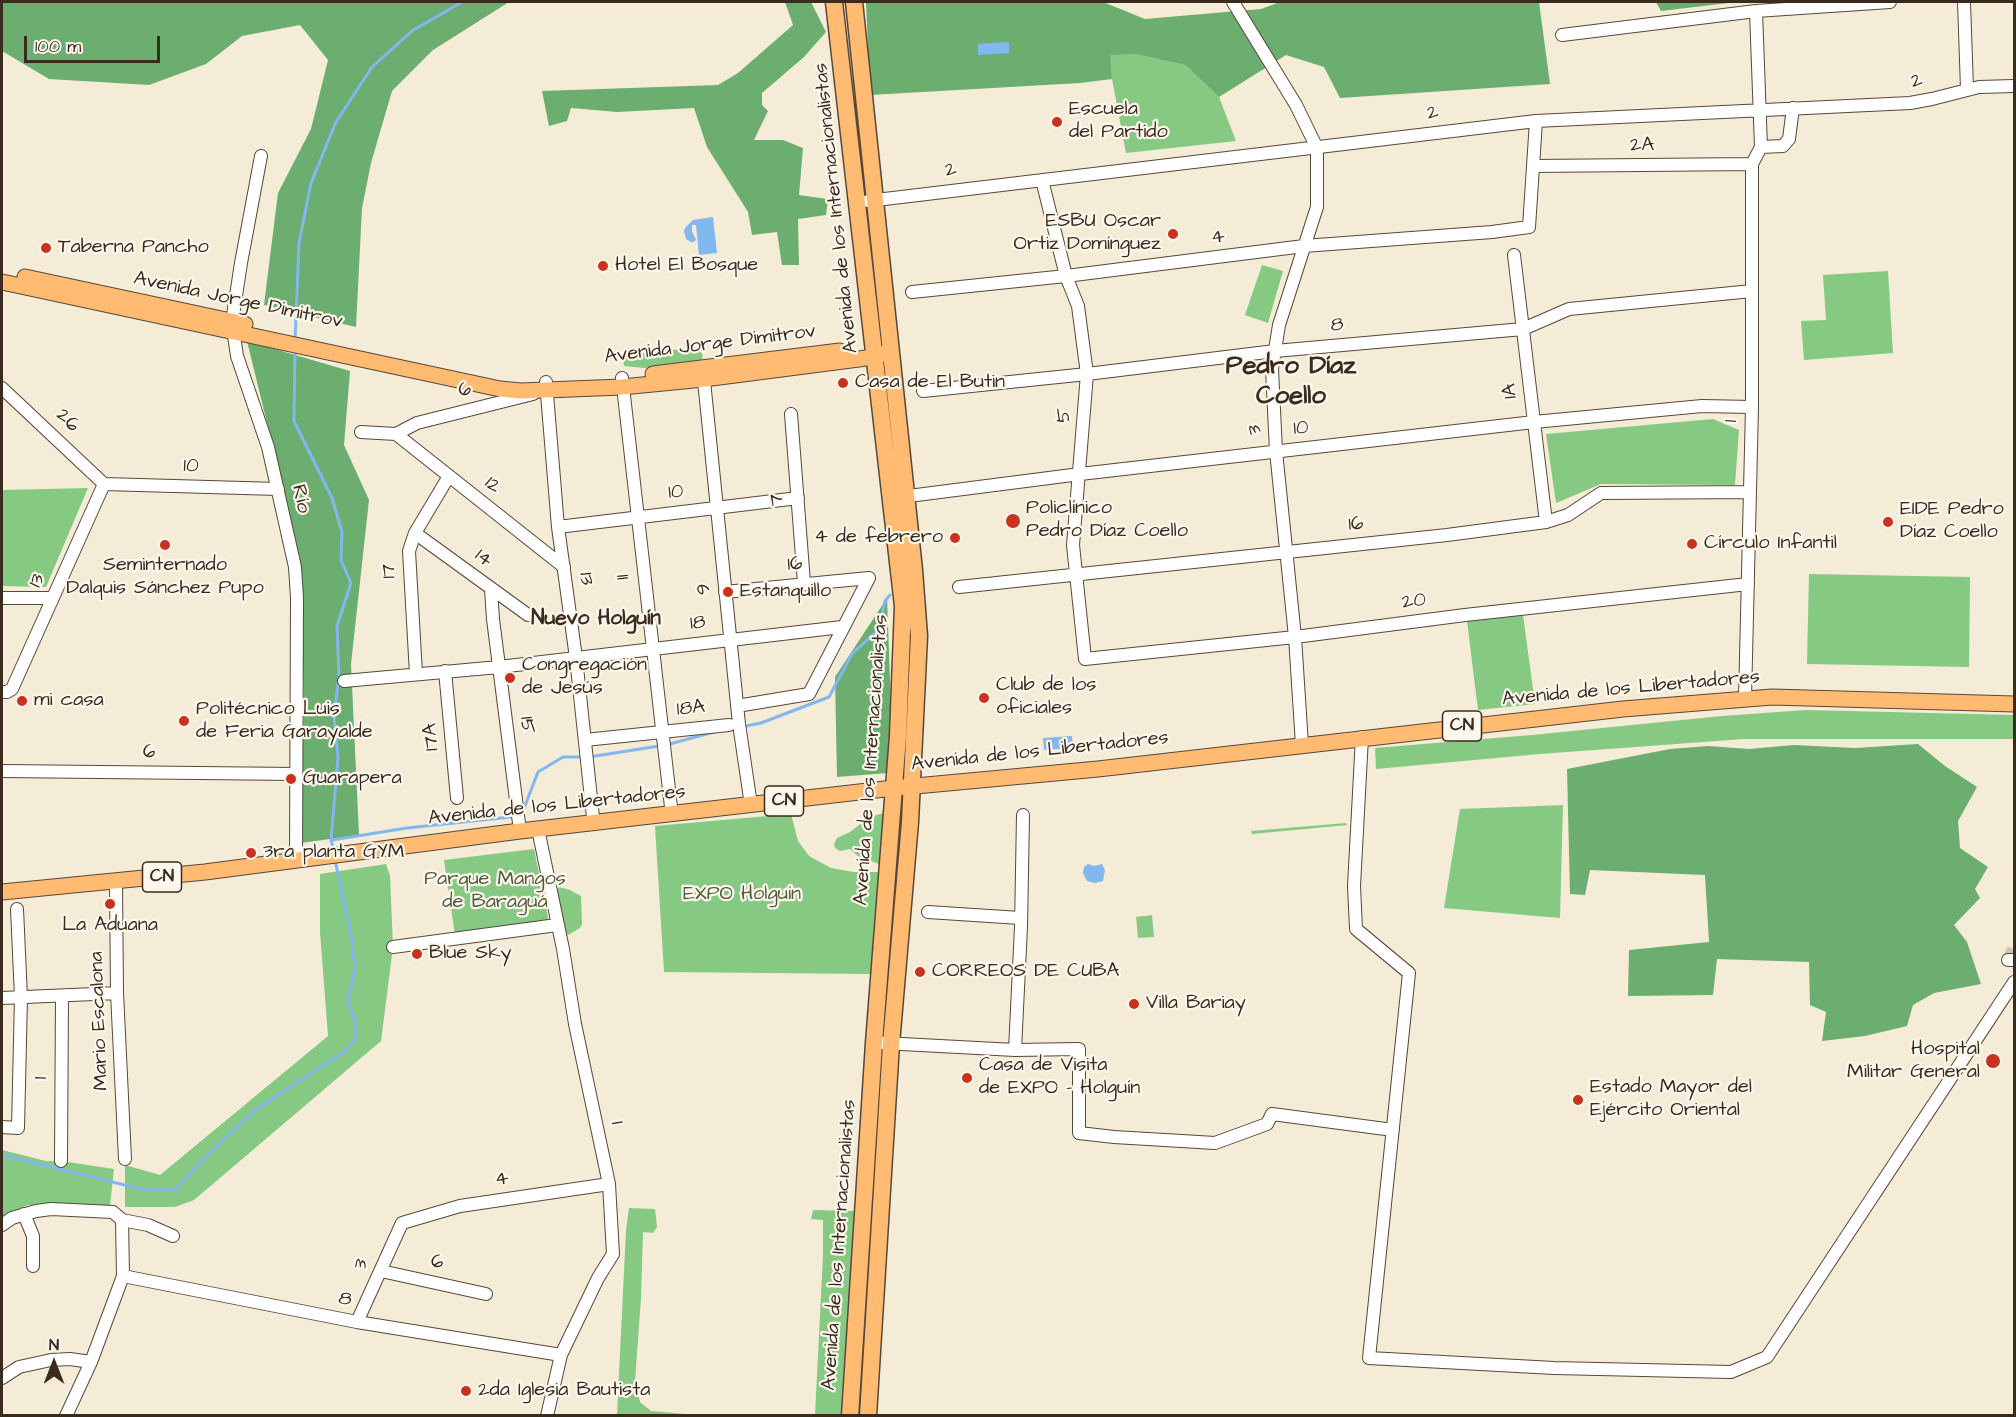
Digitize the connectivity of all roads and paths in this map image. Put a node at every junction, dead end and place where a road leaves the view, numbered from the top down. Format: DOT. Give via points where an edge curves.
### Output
graph roads {
  1 [pos="834,2"];
  2 [pos="854,2"];
  3 [pos="1233,2"];
  4 [pos="1890,2"];
  5 [pos="1964,2"];
  6 [pos="1756,11"];
  7 [pos="1562,34"];
  8 [pos="2014,86"];
  9 [pos="1967,89"];
  10 [pos="1793,108"];
  11 [pos="1761,110"];
  12 [pos="1536,121"];
  13 [pos="1761,147"];
  14 [pos="1317,148"];
  15 [pos="261,156"];
  16 [pos="1752,164"];
  17 [pos="1533,166"];
  18 [pos="1042,180"];
  19 [pos="876,200"];
  20 [pos="857,202"];
  21 [pos="1304,246"];
  22 [pos="1514,255"];
  23 [pos="2,272"];
  24 [pos="1066,276"];
  25 [pos="2,282"];
  26 [pos="1752,291"];
  27 [pos="912,292"];
  28 [pos="233,327"];
  29 [pos="1523,329"];
  30 [pos="1275,351"];
  31 [pos="879,352"];
  32 [pos="703,373"];
  33 [pos="1087,374"];
  34 [pos="622,382"];
  35 [pos="546,387"];
  36 [pos="2,388"];
  37 [pos="922,391"];
  38 [pos="1752,407"];
  39 [pos="791,414"];
  40 [pos="1534,422"];
  41 [pos="361,432"];
  42 [pos="396,434"];
  43 [pos="1276,451"];
  44 [pos="1080,474"];
  45 [pos="449,476"];
  46 [pos="104,484"];
  47 [pos="278,489"];
  48 [pos="1750,492"];
  49 [pos="899,497"];
  50 [pos="798,498"];
  51 [pos="717,507"];
  52 [pos="637,517"];
  53 [pos="1546,522"];
  54 [pos="558,527"];
  55 [pos="415,533"];
  56 [pos="1286,552"];
  57 [pos="564,567"];
  58 [pos="1076,574"];
  59 [pos="804,584"];
  60 [pos="1748,585"];
  61 [pos="959,587"];
  62 [pos="491,589"];
  63 [pos="725,592"];
  64 [pos="2,598"];
  65 [pos="52,598"];
  66 [pos="528,615"];
  67 [pos="842,627"];
  68 [pos="1295,637"];
  69 [pos="730,640"];
  70 [pos="653,650"];
  71 [pos="576,658"];
  72 [pos="1085,659"];
  73 [pos="499,667"];
  74 [pos="445,671"];
  75 [pos="416,674"];
  76 [pos="344,681"];
  77 [pos="4,692"];
  78 [pos="1745,699"];
  79 [pos="2014,704"];
  80 [pos="737,706"];
  81 [pos="729,725"];
  82 [pos="663,731"];
  83 [pos="1362,737"];
  84 [pos="585,740"];
  85 [pos="1302,745"];
  86 [pos="2,771"];
  87 [pos="296,774"];
  88 [pos="912,787"];
  89 [pos="894,788"];
  90 [pos="457,798"];
  91 [pos="751,805"];
  92 [pos="671,807"];
  93 [pos="1023,815"];
  94 [pos="593,817"];
  95 [pos="538,829"];
  96 [pos="520,831"];
  97 [pos="296,859"];
  98 [pos="116,882"];
  99 [pos="2,892"];
  100 [pos="17,909"];
  101 [pos="928,912"];
  102 [pos="1020,918"];
  103 [pos="557,925"];
  104 [pos="393,947"];
  105 [pos="2014,982"];
  106 [pos="117,993"];
  107 [pos="62,996"];
  108 [pos="21,997"];
  109 [pos="2,998"];
  110 [pos="874,1042"];
  111 [pos="891,1044"];
  112 [pos="1015,1050"];
  113 [pos="2,1127"];
  114 [pos="1393,1130"];
  115 [pos="125,1159"];
  116 [pos="61,1161"];
  117 [pos="609,1184"];
  118 [pos="24,1214"];
  119 [pos="122,1220"];
  120 [pos="402,1223"];
  121 [pos="2,1225"];
  122 [pos="173,1236"];
  123 [pos="33,1266"];
  124 [pos="381,1271"];
  125 [pos="123,1276"];
  126 [pos="486,1294"];
  127 [pos="357,1322"];
  128 [pos="561,1355"];
  129 [pos="91,1362"];
  130 [pos="2,1378"];
  131 [pos="66,1416"];
  132 [pos="547,1416"];
  133 [pos="850,1416"];
  134 [pos="868,1416"];
  1 -- 20 [label="highway, Avenida de los Internacionalistas"];
  2 -- 19 [label="highway, Avenida de los Internacionalistas"];
  3 -- 14 [label="street, 3" via="1296,105"];
  4 -- 6 [label="street"];
  5 -- 9 [label="street"];
  6 -- 7 [label="street"];
  6 -- 11 [label="street, 1"];
  8 -- 9 [label="street, 2"];
  9 -- 10 [label="street, 2" via="1910,103"];
  10 -- 11 [label="street, 2"];
  10 -- 13 [label="street" via="1789,139 1783,146"];
  11 -- 12 [label="street, 2"];
  11 -- 13 [label="street, 1"];
  12 -- 14 [label="street, 2"];
  12 -- 17 [label="street"];
  13 -- 16 [label="street, 1"];
  14 -- 18 [label="street, 2"];
  14 -- 21 [label="street, 3" via="1317,207"];
  15 -- 28 [label="street, Río"];
  16 -- 17 [label="street, 2A"];
  16 -- 26 [label="street, 1"];
  17 -- 21 [label="street, 4" via="1529,227"];
  18 -- 19 [label="street, 2"];
  18 -- 24 [label="street, 5"];
  19 -- 20 [label="street, 2"];
  19 -- 31 [label="highway, Avenida de los Internacionalistas"];
  20 -- 31 [label="highway, Avenida de los Internacionalistas"];
  21 -- 24 [label="street, 4"];
  21 -- 30 [label="street, 3" via="1279,325"];
  22 -- 29 [label="street, 1A"];
  23 -- 28 [label="main road, Avenida Jorge Dimitrov"];
  24 -- 27 [label="street, 4"];
  24 -- 33 [label="street, 5" via="1078,306"];
  25 -- 28 [label="main road, Avenida Jorge Dimitrov"];
  26 -- 29 [label="street, 8" via="1569,309"];
  26 -- 38 [label="street, 1"];
  28 -- 35 [label="main road, Avenida Jorge Dimitrov" via="500,389"];
  28 -- 47 [label="street, Río" via="237,356"];
  29 -- 30 [label="street, 8"];
  29 -- 40 [label="street, 1A"];
  30 -- 33 [label="street, 8"];
  30 -- 43 [label="street, 3" via="1272,369"];
  31 -- 32 [label="main road, Avenida Jorge Dimitrov"];
  31 -- 49 [label="highway, Avenida de los Internacionalistas"];
  32 -- 34 [label="main road, Avenida Jorge Dimitrov"];
  32 -- 51 [label="street, 9"];
  33 -- 37 [label="street, 8"];
  33 -- 44 [label="street, 5"];
  34 -- 35 [label="main road, Avenida Jorge Dimitrov"];
  34 -- 52 [label="street, 11"];
  35 -- 42 [label="street, 6" via="417,423"];
  35 -- 54 [label="street, 13"];
  36 -- 46 [label="street, 26"];
  38 -- 40 [label="street, 10" via="1702,406"];
  38 -- 48 [label="street, 1"];
  39 -- 50 [label="street, 7"];
  40 -- 43 [label="street, 10"];
  40 -- 53 [label="street, 1A"];
  41 -- 42 [label="street, 6"];
  42 -- 45 [label="street, 12"];
  43 -- 44 [label="street, 10"];
  43 -- 56 [label="street, 3"];
  44 -- 49 [label="street, 10"];
  44 -- 58 [label="street, 5" via="1073,545"];
  45 -- 55 [label="street, 17"];
  45 -- 57 [label="street, 12"];
  46 -- 47 [label="street, 10"];
  46 -- 65 [label="street, 13"];
  47 -- 87 [label="street, Río" via="295,567 297,598"];
  48 -- 53 [label="street, 16" via="1601,493 1568,515"];
  48 -- 60 [label="street, 1"];
  49 -- 88 [label="highway, Avenida de los Internacionalistas" via="915,570 919,636"];
  49 -- 89 [label="highway, Avenida de los Internacionalistas" via="903,606"];
  50 -- 51 [label="street, 10"];
  50 -- 59 [label="street, 7"];
  51 -- 52 [label="street, 10"];
  51 -- 63 [label="street, 9"];
  52 -- 54 [label="street, 10"];
  52 -- 70 [label="street, 11"];
  53 -- 56 [label="street, 16"];
  54 -- 57 [label="street, 13"];
  55 -- 62 [label="street, 14"];
  55 -- 75 [label="street, 17" via="408,556"];
  56 -- 58 [label="street, 16"];
  56 -- 68 [label="street, 3"];
  57 -- 71 [label="street, 13"];
  58 -- 61 [label="street, 16"];
  58 -- 72 [label="street, 5"];
  59 -- 63 [label="street, 16"];
  59 -- 67 [label="street, 16" via="869,578"];
  60 -- 68 [label="street, 20"];
  60 -- 78 [label="street, 1"];
  62 -- 66 [label="street, 14"];
  62 -- 73 [label="street, 15"];
  63 -- 69 [label="street, 9"];
  64 -- 65 [label="street"];
  65 -- 77 [label="street, 13" via="12,689"];
  67 -- 69 [label="street, 18"];
  67 -- 80 [label="street" via="806,696"];
  68 -- 72 [label="street, 20"];
  68 -- 85 [label="street, 3"];
  69 -- 70 [label="street, 18"];
  69 -- 80 [label="street, 9"];
  70 -- 71 [label="street, 18"];
  70 -- 82 [label="street, 11"];
  71 -- 73 [label="street, 18"];
  71 -- 84 [label="street, 13"];
  73 -- 74 [label="street, 18"];
  73 -- 96 [label="street, 15"];
  74 -- 75 [label="street, 18"];
  74 -- 90 [label="street, 17A"];
  75 -- 76 [label="street, 18"];
  78 -- 79 [label="main road, Avenida de los Libertadores / CN"];
  78 -- 83 [label="main road, Avenida de los Libertadores / CN"];
  80 -- 91 [label="street, 9"];
  81 -- 82 [label="street, 18A"];
  82 -- 84 [label="street, 18A"];
  82 -- 92 [label="street, 11"];
  83 -- 85 [label="main road, Avenida de los Libertadores / CN"];
  83 -- 114 [label="street" via="1354,886 1356,928 1409,973"];
  84 -- 94 [label="street, 13"];
  85 -- 88 [label="main road, Avenida de los Libertadores / CN"];
  86 -- 87 [label="street, 6"];
  87 -- 97 [label="street, Río"];
  88 -- 89 [label="main road, Avenida de los Libertadores / CN"];
  88 -- 111 [label="highway, Avenida de los Internacionalistas"];
  89 -- 91 [label="main road, Avenida de los Libertadores / CN"];
  89 -- 110 [label="highway, Avenida de los Internacionalistas"];
  91 -- 95 [label="main road, Avenida de los Libertadores / CN"];
  93 -- 102 [label="street"];
  95 -- 96 [label="main road, Avenida de los Libertadores / CN"];
  95 -- 103 [label="street, 1"];
  96 -- 97 [label="main road, Avenida de los Libertadores / CN"];
  97 -- 98 [label="main road, Avenida de los Libertadores / CN"];
  98 -- 99 [label="main road, Avenida de los Libertadores / CN"];
  98 -- 106 [label="street, Mario Escalona"];
  100 -- 108 [label="street"];
  101 -- 102 [label="street"];
  102 -- 112 [label="street"];
  103 -- 104 [label="street"];
  103 -- 117 [label="street, 1"];
  105 -- 114 [label="street" via="1767,1357 1731,1372 1369,1358"];
  106 -- 107 [label="street"];
  106 -- 115 [label="street, Mario Escalona"];
  107 -- 108 [label="street"];
  107 -- 116 [label="street, 1"];
  108 -- 109 [label="street"];
  108 -- 113 [label="street" via="18,1128"];
  110 -- 111 [label="street"];
  110 -- 133 [label="highway, Avenida de los Internacionalistas"];
  111 -- 112 [label="street"];
  111 -- 134 [label="highway, Avenida de los Internacionalistas"];
  112 -- 114 [label="street" via="1079,1049 1079,1132 1215,1143 1267,1124 1272,1114"];
  117 -- 120 [label="street, 4" via="460,1206"];
  117 -- 128 [label="street, 1" via="613,1254"];
  118 -- 119 [label="street" via="51,1209 113,1212"];
  118 -- 121 [label="street"];
  118 -- 123 [label="street" via="33,1236"];
  119 -- 122 [label="street" via="148,1225"];
  119 -- 125 [label="street"];
  120 -- 124 [label="street, 3"];
  124 -- 126 [label="street, 6"];
  124 -- 127 [label="street, 3"];
  125 -- 127 [label="street, 8"];
  125 -- 129 [label="street"];
  127 -- 128 [label="street, 8"];
  128 -- 132 [label="street, 1"];
  129 -- 130 [label="street" via="51,1360 19,1367"];
  129 -- 131 [label="street"];
}
